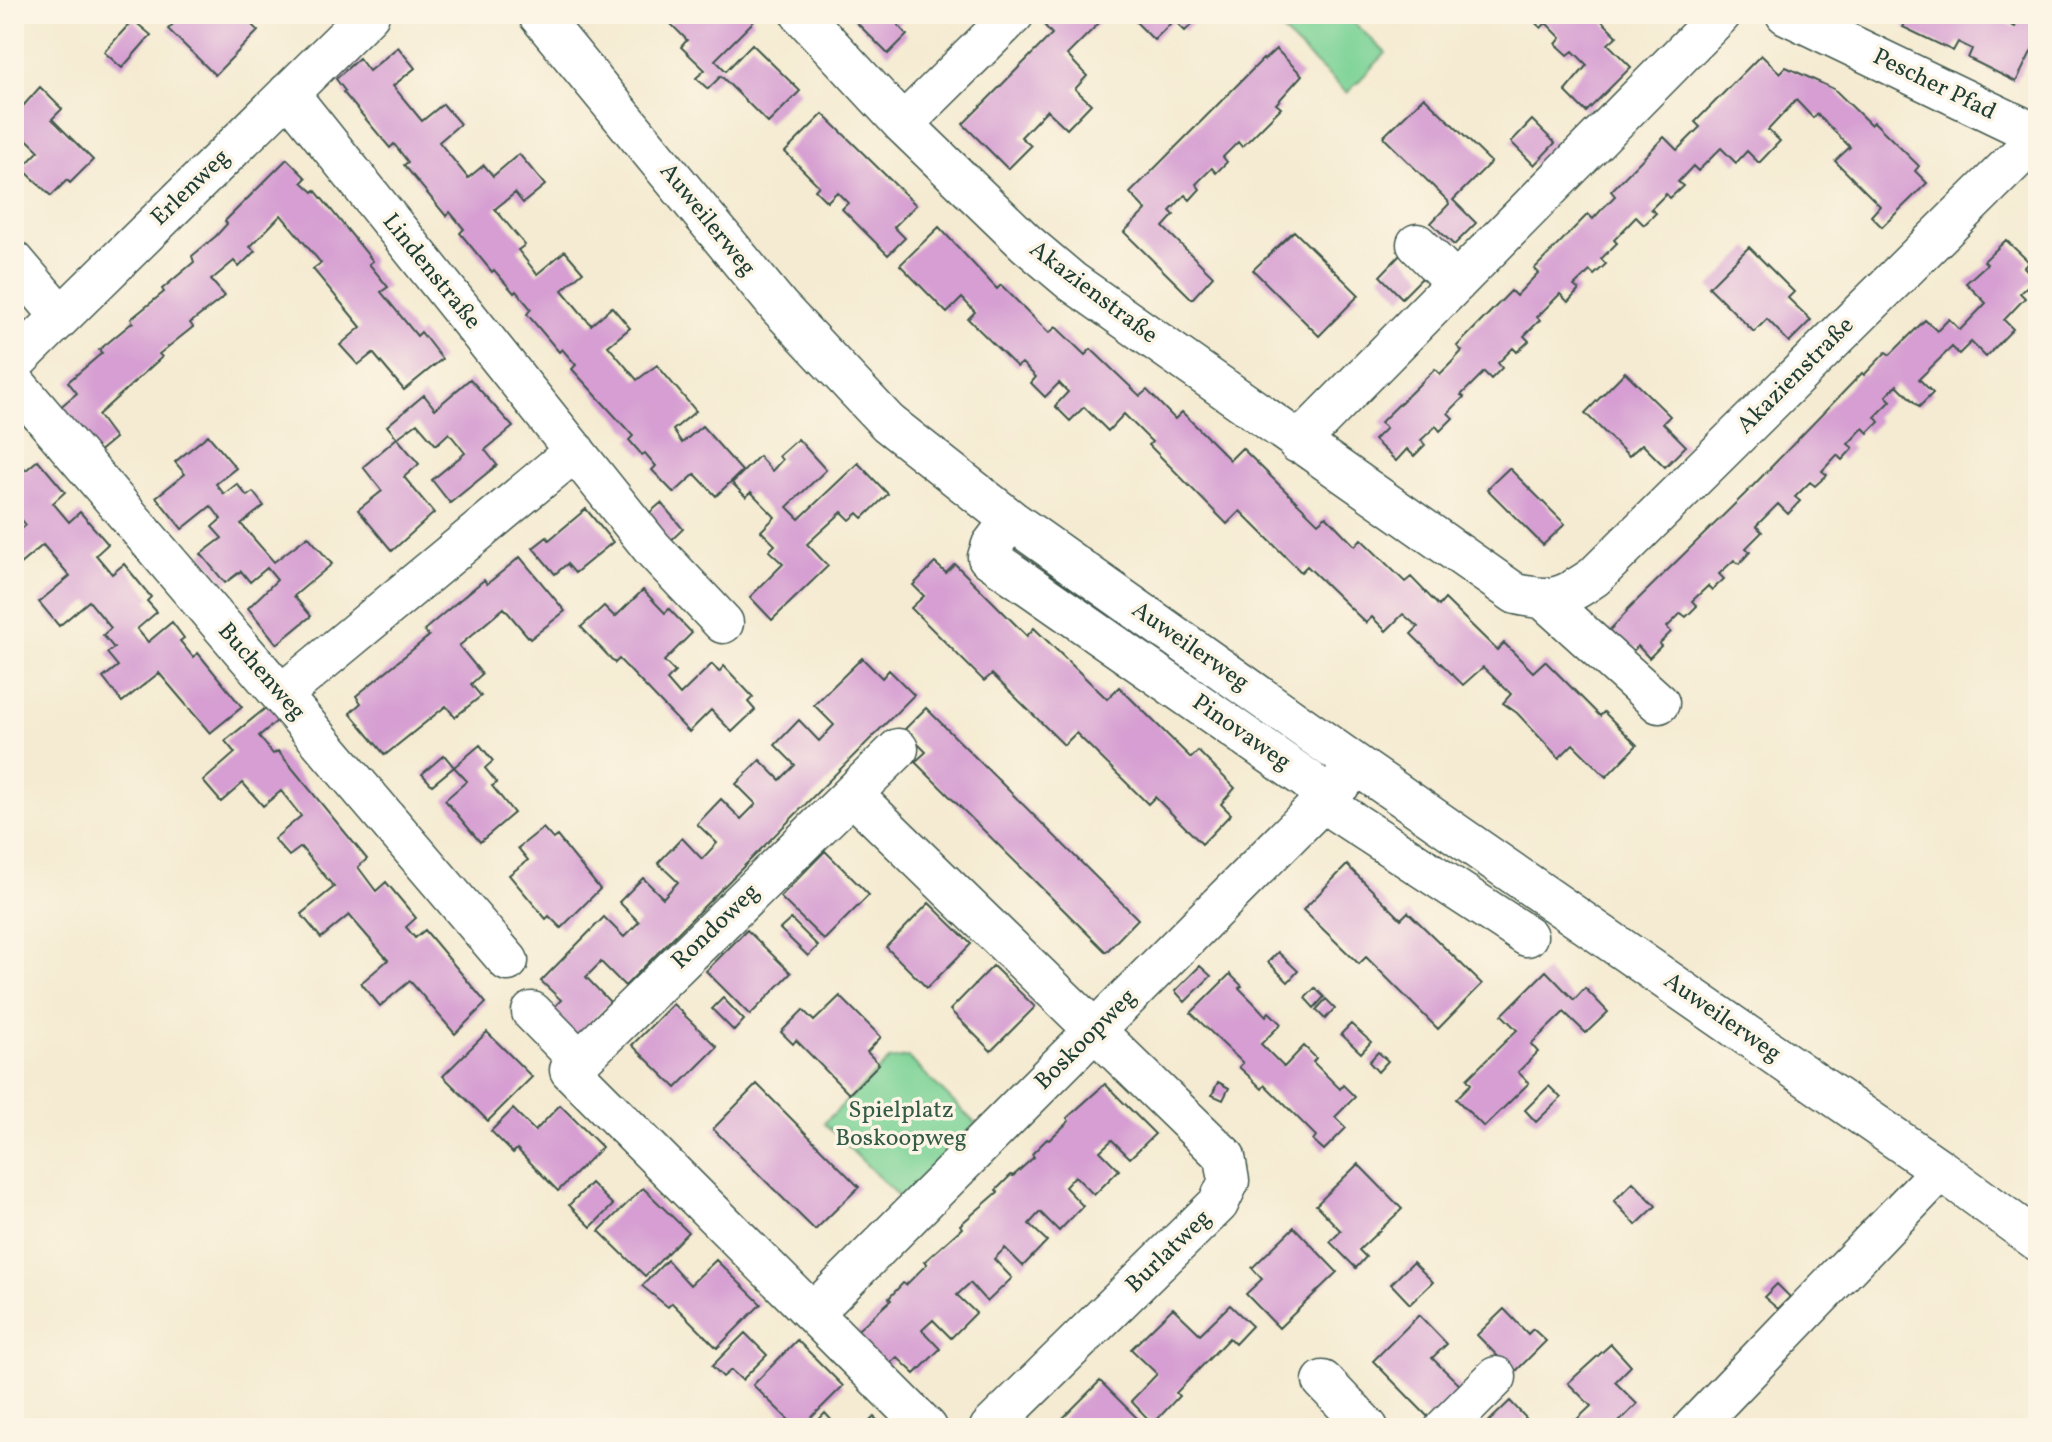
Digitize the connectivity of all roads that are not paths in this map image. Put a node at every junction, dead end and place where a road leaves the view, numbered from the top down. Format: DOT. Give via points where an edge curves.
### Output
graph roads {
  1 [pos="369,14"];
  2 [pos="538,14"];
  3 [pos="801,14"];
  4 [pos="1014,14"];
  5 [pos="1721,14"];
  6 [pos="1786,14"];
  7 [pos="288,93"];
  8 [pos="903,124"];
  9 [pos="2038,136"];
  10 [pos="1417,244"];
  11 [pos="14,261"];
  12 [pos="1456,283"];
  13 [pos="60,315"];
  14 [pos="14,363"];
  15 [pos="14,382"];
  16 [pos="1298,443"];
  17 [pos="575,451"];
  18 [pos="1011,520"];
  19 [pos="1545,600"];
  20 [pos="723,623"];
  21 [pos="281,695"];
  22 [pos="1659,703"];
  23 [pos="898,749"];
  24 [pos="1358,766"];
  25 [pos="852,794"];
  26 [pos="1326,800"];
  27 [pos="1527,936"];
  28 [pos="508,961"];
  29 [pos="532,1012"];
  30 [pos="1095,1032"];
  31 [pos="579,1060"];
  32 [pos="1941,1170"];
  33 [pos="2038,1241"];
  34 [pos="813,1313"];
  35 [pos="1496,1377"];
  36 [pos="1323,1381"];
  37 [pos="927,1428"];
  38 [pos="990,1428"];
  39 [pos="1368,1428"];
  40 [pos="1445,1428"];
  41 [pos="1693,1428"];
  1 -- 7 [label="street, Erlenweg"];
  2 -- 18 [label="street, Auweilerweg" via="789,319 888,423"];
  3 -- 8 [label="street, Akazienstraße"];
  4 -- 8 [label="street"];
  5 -- 12 [label="street"];
  6 -- 9 [label="street, Pescher Pfad"];
  7 -- 13 [label="street, Erlenweg"];
  7 -- 17 [label="street, Lindenstraße"];
  8 -- 16 [label="street, Akazienstraße" via="1071,281"];
  9 -- 19 [label="street, Akazienstraße" via="1594,577"];
  10 -- 12 [label="street"];
  11 -- 13 [label="street"];
  12 -- 16 [label="street"];
  13 -- 14 [label="street, Erlenweg"];
  15 -- 21 [label="street, Buchenweg"];
  16 -- 19 [label="street, Akazienstraße" via="1516,594"];
  17 -- 20 [label="street, Lindenstraße" via="652,548"];
  17 -- 21 [label="street"];
  18 -- 24 [label="street, Auweilerweg"];
  18 -- 26 [label="street, Pinovaweg" via="988,557 1308,780"];
  19 -- 22 [label="street, Akazienstraße"];
  21 -- 28 [label="street, Buchenweg"];
  23 -- 25 [label="street, Rondoweg"];
  24 -- 26 [label="street, Boskoopweg"];
  24 -- 32 [label="street, Auweilerweg"];
  25 -- 30 [label="street"];
  25 -- 31 [label="street, Rondoweg"];
  26 -- 27 [label="street, Pinovaweg"];
  26 -- 30 [label="street, Boskoopweg"];
  29 -- 31 [label="street"];
  30 -- 34 [label="street, Boskoopweg"];
  30 -- 38 [label="street, Burlatweg" via="1225,1157 1229,1181 1218,1204"];
  31 -- 34 [label="street" via="570,1070"];
  32 -- 33 [label="street, Auweilerweg"];
  32 -- 41 [label="street"];
  34 -- 37 [label="street"];
  35 -- 40 [label="street"];
  36 -- 39 [label="street"];
}
